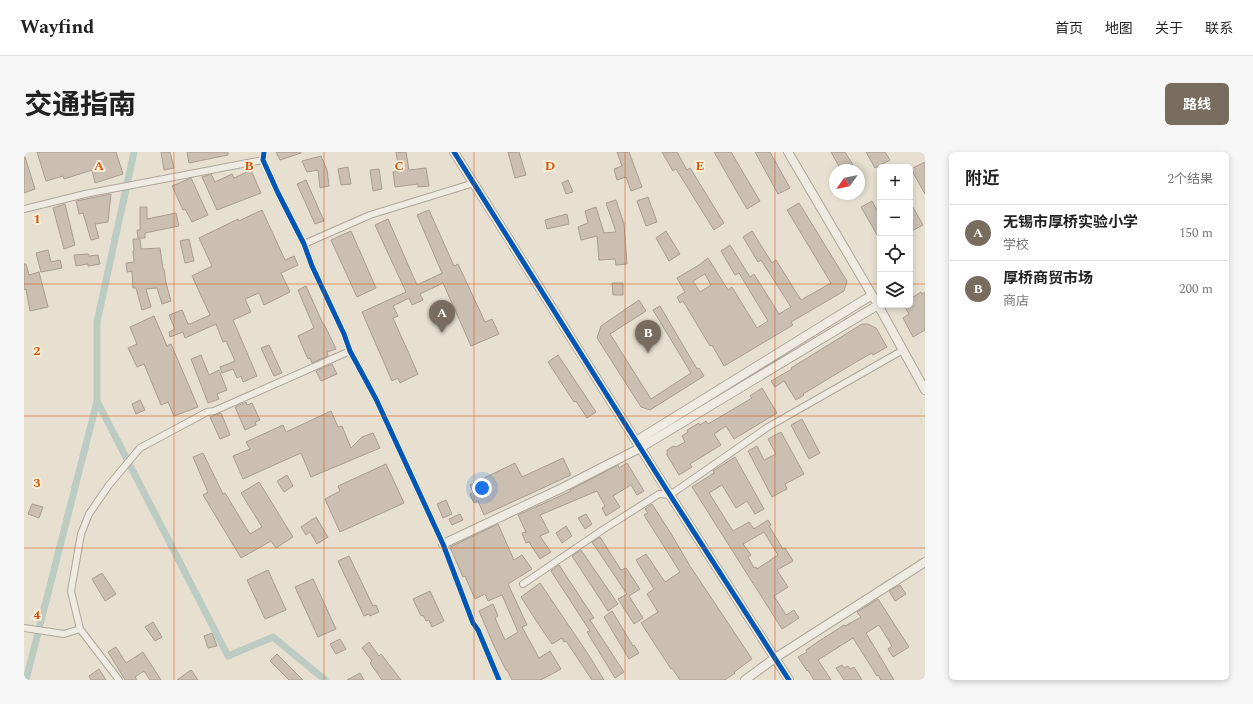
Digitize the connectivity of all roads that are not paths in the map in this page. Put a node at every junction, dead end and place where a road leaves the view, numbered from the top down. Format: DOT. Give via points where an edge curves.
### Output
graph roads {
  1 [pos="264,152"];
  2 [pos="454,152"];
  3 [pos="788,152"];
  4 [pos="263,160"];
  5 [pos="474,183"];
  6 [pos="24,209"];
  7 [pos="304,244"];
  8 [pos="872,295"];
  9 [pos="877,303"];
  10 [pos="877,306"];
  11 [pos="880,308"];
  12 [pos="903,350"];
  13 [pos="350,351"];
  14 [pos="925,390"];
  15 [pos="638,444"];
  16 [pos="670,495"];
  17 [pos="443,544"];
  18 [pos="925,562"];
  19 [pos="523,584"];
  20 [pos="24,628"];
  21 [pos="80,629"];
  22 [pos="775,658"];
  23 [pos="119,680"];
  24 [pos="499,680"];
  25 [pos="745,680"];
  26 [pos="789,680"];
  1 -- 4 [label="street"];
  2 -- 5 [label="street"];
  3 -- 8 [label="street"];
  4 -- 6 [label="street" via="110,189"];
  4 -- 7 [label="street"];
  5 -- 7 [label="street" via="370,215"];
  5 -- 15 [label="street"];
  7 -- 13 [label="street"];
  8 -- 9 [label="street"];
  8 -- 15 [label="street"];
  10 -- 15 [label="street"];
  11 -- 12 [label="street"];
  12 -- 14 [label="street"];
  12 -- 16 [label="street" via="768,426"];
  13 -- 17 [label="street" via="376,399"];
  13 -- 21 [label="street" via="207,412 140,448 89,514 81,534 72,591"];
  15 -- 16 [label="street"];
  15 -- 17 [label="street" via="562,488"];
  16 -- 19 [label="street" via="659,494"];
  16 -- 22 [label="street"];
  17 -- 24 [label="street" via="473,623"];
  18 -- 22 [label="street"];
  20 -- 21 [label="street" via="64,634"];
  21 -- 23 [label="street"];
  22 -- 25 [label="street"];
  22 -- 26 [label="street"];
}
